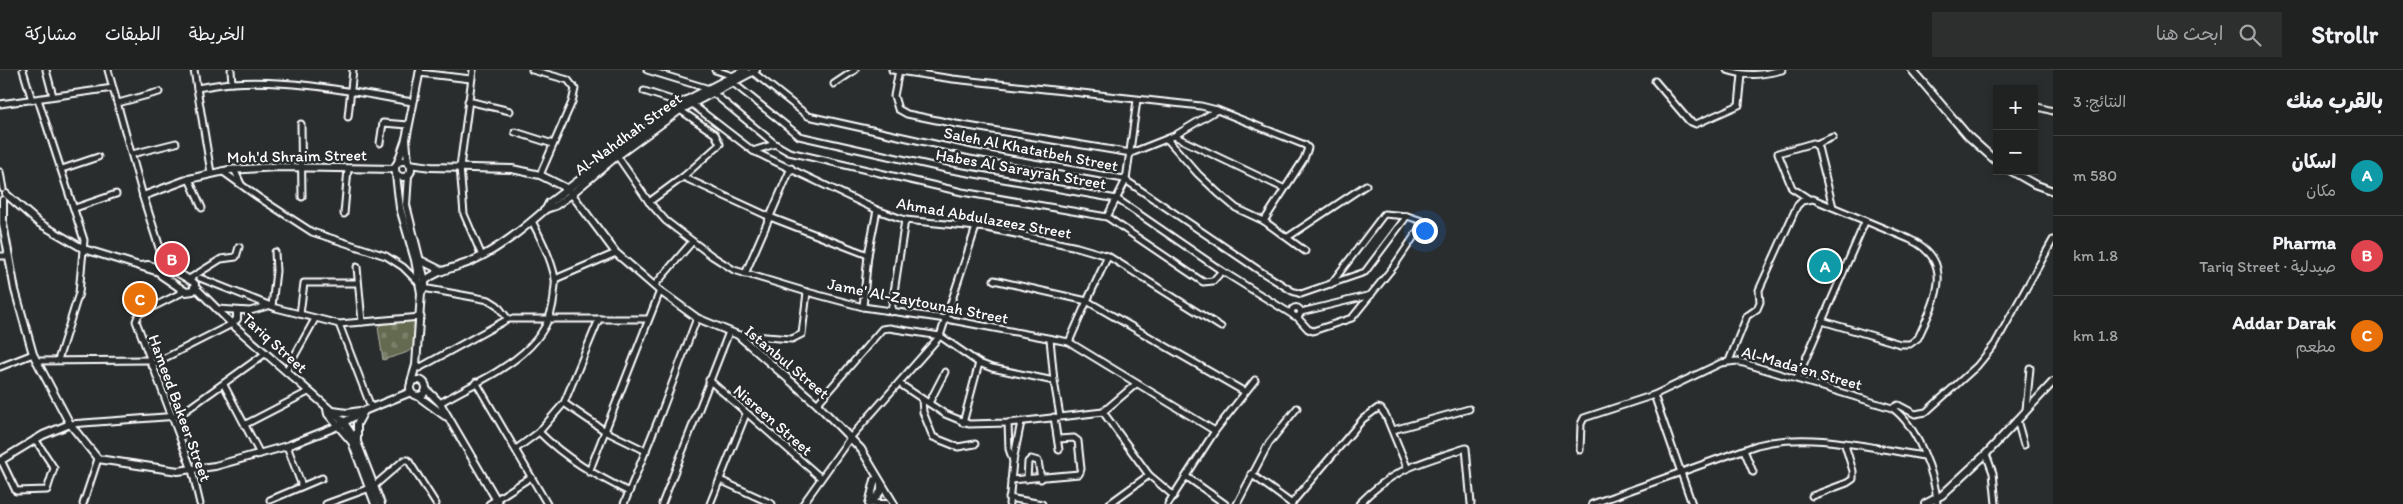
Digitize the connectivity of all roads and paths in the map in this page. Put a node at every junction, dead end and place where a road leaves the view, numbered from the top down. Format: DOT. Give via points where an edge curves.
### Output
graph roads {
  1 [pos="23,70"];
  2 [pos="46,70"];
  3 [pos="108,70"];
  4 [pos="194,70"];
  5 [pos="231,70"];
  6 [pos="353,70"];
  7 [pos="473,70"];
  8 [pos="532,70"];
  9 [pos="647,70"];
  10 [pos="715,70"];
  11 [pos="745,70"];
  12 [pos="855,70"];
  13 [pos="892,70"];
  14 [pos="899,70"];
  15 [pos="1728,70"];
  16 [pos="1782,70"];
  17 [pos="1912,70"];
  18 [pos="419,71"];
  19 [pos="755,71"];
  20 [pos="1742,75"];
  21 [pos="471,79"];
  22 [pos="732,79"];
  23 [pos="1655,81"];
  24 [pos="232,83"];
  25 [pos="834,84"];
  26 [pos="113,88"];
  27 [pos="197,88"];
  28 [pos="709,90"];
  29 [pos="644,91"];
  30 [pos="159,92"];
  31 [pos="350,92"];
  32 [pos="54,96"];
  33 [pos="35,99"];
  34 [pos="1137,100"];
  35 [pos="468,101"];
  36 [pos="412,102"];
  37 [pos="118,103"];
  38 [pos="681,103"];
  39 [pos="0,104"];
  40 [pos="692,104"];
  41 [pos="2038,107"];
  42 [pos="680,110"];
  43 [pos="1217,110"];
  44 [pos="2053,110"];
  45 [pos="510,112"];
  46 [pos="348,117"];
  47 [pos="301,124"];
  48 [pos="408,125"];
  49 [pos="516,132"];
  50 [pos="1174,136"];
  51 [pos="1833,137"];
  52 [pos="406,139"];
  53 [pos="1166,140"];
  54 [pos="176,143"];
  55 [pos="380,143"];
  56 [pos="553,144"];
  57 [pos="775,144"];
  58 [pos="1816,144"];
  59 [pos="752,151"];
  60 [pos="1131,153"];
  61 [pos="132,154"];
  62 [pos="616,154"];
  63 [pos="98,157"];
  64 [pos="1993,158"];
  65 [pos="398,162"];
  66 [pos="302,167"];
  67 [pos="460,167"];
  68 [pos="409,168"];
  69 [pos="791,168"];
  70 [pos="62,169"];
  71 [pos="234,169"];
  72 [pos="348,169"];
  73 [pos="222,171"];
  74 [pos="0,172"];
  75 [pos="395,172"];
  76 [pos="211,173"];
  77 [pos="540,175"];
  78 [pos="2018,175"];
  79 [pos="683,177"];
  80 [pos="189,179"];
  81 [pos="1126,180"];
  82 [pos="241,185"];
  83 [pos="1366,185"];
  84 [pos="1283,188"];
  85 [pos="568,191"];
  86 [pos="2053,191"];
  87 [pos="116,194"];
  88 [pos="3,195"];
  89 [pos="143,196"];
  90 [pos="302,197"];
  91 [pos="1117,199"];
  92 [pos="1809,199"];
  93 [pos="649,202"];
  94 [pos="1833,207"];
  95 [pos="75,208"];
  96 [pos="202,208"];
  97 [pos="877,210"];
  98 [pos="1,212"];
  99 [pos="344,214"];
  100 [pos="1407,216"];
  101 [pos="770,217"];
  102 [pos="1106,217"];
  103 [pos="905,220"];
  104 [pos="532,221"];
  105 [pos="1264,221"];
  106 [pos="1865,222"];
  107 [pos="976,227"];
  108 [pos="1288,237"];
  109 [pos="2053,240"];
  110 [pos="692,242"];
  111 [pos="239,247"];
  112 [pos="84,249"];
  113 [pos="1305,251"];
  114 [pos="275,252"];
  115 [pos="616,253"];
  116 [pos="868,255"];
  117 [pos="0,256"];
  118 [pos="8,256"];
  119 [pos="482,256"];
  120 [pos="1108,256"];
  121 [pos="422,261"];
  122 [pos="356,267"];
  123 [pos="161,268"];
  124 [pos="443,271"];
  125 [pos="1222,271"];
  126 [pos="745,274"];
  127 [pos="200,275"];
  128 [pos="555,279"];
  129 [pos="994,280"];
  130 [pos="358,283"];
  131 [pos="1331,284"];
  132 [pos="422,286"];
  133 [pos="191,287"];
  134 [pos="657,289"];
  135 [pos="807,292"];
  136 [pos="1301,294"];
  137 [pos="1371,294"];
  138 [pos="1087,301"];
  139 [pos="271,306"];
  140 [pos="863,307"];
  141 [pos="1296,307"];
  142 [pos="217,309"];
  143 [pos="237,311"];
  144 [pos="891,312"];
  145 [pos="1301,312"];
  146 [pos="300,314"];
  147 [pos="1295,316"];
  148 [pos="420,317"];
  149 [pos="316,318"];
  150 [pos="550,318"];
  151 [pos="697,318"];
  152 [pos="508,319"];
  153 [pos="648,319"];
  154 [pos="946,319"];
  155 [pos="599,320"];
  156 [pos="1822,321"];
  157 [pos="362,322"];
  158 [pos="232,324"];
  159 [pos="339,324"];
  160 [pos="1221,327"];
  161 [pos="728,332"];
  162 [pos="738,335"];
  163 [pos="940,336"];
  164 [pos="1050,339"];
  165 [pos="1069,342"];
  166 [pos="266,353"];
  167 [pos="35,358"];
  168 [pos="58,360"];
  169 [pos="1728,361"];
  170 [pos="150,363"];
  171 [pos="979,363"];
  172 [pos="0,367"];
  173 [pos="418,367"];
  174 [pos="2030,368"];
  175 [pos="286,370"];
  176 [pos="945,372"];
  177 [pos="1797,379"];
  178 [pos="709,380"];
  179 [pos="1255,380"];
  180 [pos="1054,381"];
  181 [pos="411,382"];
  182 [pos="476,382"];
  183 [pos="2053,382"];
  184 [pos="900,384"];
  185 [pos="1136,384"];
  186 [pos="224,385"];
  187 [pos="425,385"];
  188 [pos="308,392"];
  189 [pos="411,392"];
  190 [pos="1245,392"];
  191 [pos="1654,395"];
  192 [pos="418,396"];
  193 [pos="922,399"];
  194 [pos="440,403"];
  195 [pos="564,403"];
  196 [pos="817,404"];
  197 [pos="929,404"];
  198 [pos="1297,408"];
  199 [pos="1892,408"];
  200 [pos="368,409"];
  201 [pos="1469,409"];
  202 [pos="330,410"];
  203 [pos="2026,410"];
  204 [pos="1104,412"];
  205 [pos="746,414"];
  206 [pos="1057,417"];
  207 [pos="172,418"];
  208 [pos="2017,420"];
  209 [pos="451,422"];
  210 [pos="962,422"];
  211 [pos="1021,422"];
  212 [pos="341,423"];
  213 [pos="1008,423"];
  214 [pos="70,424"];
  215 [pos="246,424"];
  216 [pos="1393,430"];
  217 [pos="605,431"];
  218 [pos="1215,431"];
  219 [pos="539,432"];
  220 [pos="850,438"];
  221 [pos="36,439"];
  222 [pos="1058,439"];
  223 [pos="357,442"];
  224 [pos="975,444"];
  225 [pos="1845,445"];
  226 [pos="2024,445"];
  227 [pos="287,446"];
  228 [pos="516,449"];
  229 [pos="1059,450"];
  230 [pos="1580,450"];
  231 [pos="1744,450"];
  232 [pos="646,451"];
  233 [pos="260,454"];
  234 [pos="1986,454"];
  235 [pos="1924,456"];
  236 [pos="98,459"];
  237 [pos="0,460"];
  238 [pos="1013,461"];
  239 [pos="1407,467"];
  240 [pos="192,470"];
  241 [pos="1681,471"];
  242 [pos="589,472"];
  243 [pos="1753,472"];
  244 [pos="1252,474"];
  245 [pos="1149,475"];
  246 [pos="531,477"];
  247 [pos="1187,477"];
  248 [pos="322,478"];
  249 [pos="821,478"];
  250 [pos="1041,478"];
  251 [pos="1027,479"];
  252 [pos="720,480"];
  253 [pos="1011,480"];
  254 [pos="878,481"];
  255 [pos="302,486"];
  256 [pos="372,487"];
  257 [pos="881,491"];
  258 [pos="629,492"];
  259 [pos="1174,496"];
  260 [pos="1812,496"];
  261 [pos="270,500"];
  262 [pos="1009,501"];
  263 [pos="1937,501"];
  264 [pos="498,502"];
  265 [pos="1600,503"];
  266 [pos="84,504"];
  267 [pos="200,504"];
  268 [pos="326,504"];
  269 [pos="375,504"];
  270 [pos="381,504"];
  271 [pos="436,504"];
  272 [pos="489,504"];
  273 [pos="547,504"];
  274 [pos="624,504"];
  275 [pos="662,504"];
  276 [pos="710,504"];
  277 [pos="772,504"];
  278 [pos="803,504"];
  279 [pos="870,504"];
  280 [pos="875,504"];
  281 [pos="886,504"];
  282 [pos="892,504"];
  283 [pos="1042,504"];
  284 [pos="1109,504"];
  285 [pos="1168,504"];
  286 [pos="1225,504"];
  287 [pos="1237,504"];
  288 [pos="1291,504"];
  289 [pos="1359,504"];
  290 [pos="1471,504"];
  291 [pos="1592,504"];
  292 [pos="1692,504"];
  293 [pos="1925,504"];
  294 [pos="1996,504"];
  1 -- 33 [label="street"];
  2 -- 32 [label="street"];
  3 -- 26 [label="street"];
  4 -- 27 [label="street"];
  5 -- 24 [label="street"];
  6 -- 31 [label="street"];
  7 -- 21 [label="street"];
  8 -- 56 [label="street" via="568,80 575,88"];
  9 -- 28 [label="street"];
  10 -- 22 [label="street"];
  11 -- 22 [label="street, Al-Nahdhah Street"];
  12 -- 25 [label="street"];
  13 -- 14 [label="street"];
  14 -- 34 [label="street"];
  14 -- 60 [label="street" via="895,104 907,114"];
  15 -- 20 [label="street"];
  16 -- 20 [label="street"];
  17 -- 64 [label="street" via="1968,136"];
  18 -- 21 [label="street"];
  18 -- 36 [label="street"];
  19 -- 22 [label="street, Al-Nahdhah Street"];
  19 -- 81 [label="street, Saleh Al Khatatbeh Street" via="808,116 972,152"];
  20 -- 23 [label="street" via="1739,106 1696,124 1689,121"];
  21 -- 35 [label="street"];
  22 -- 28 [label="street, Al-Nahdhah Street"];
  22 -- 91 [label="street, Habes Al Sarayrah Street" via="799,136 946,169"];
  24 -- 27 [label="street"];
  24 -- 31 [label="street"];
  26 -- 32 [label="street"];
  26 -- 37 [label="street"];
  27 -- 76 [label="street"];
  28 -- 38 [label="street, Al-Nahdhah Street"];
  28 -- 40 [label="street, Al-Nahdhah Street"];
  28 -- 57 [label="street"];
  29 -- 38 [label="street"];
  30 -- 37 [label="street"];
  31 -- 36 [label="street"];
  31 -- 46 [label="street"];
  32 -- 33 [label="street"];
  33 -- 39 [label="street"];
  33 -- 70 [label="street"];
  34 -- 43 [label="street"];
  34 -- 60 [label="street"];
  35 -- 45 [label="street"];
  35 -- 67 [label="street"];
  36 -- 48 [label="street"];
  37 -- 61 [label="street"];
  38 -- 62 [label="street, Al-Nahdhah Street"];
  40 -- 42 [label="street, Al-Nahdhah Street"];
  40 -- 59 [label="street, Ahmad Abdulazeez Street"];
  41 -- 44 [label="street"];
  42 -- 62 [label="street, Al-Nahdhah Street"];
  42 -- 79 [label="street" via="715,134 720,144"];
  43 -- 50 [label="street"];
  43 -- 84 [label="street" via="1307,146 1300,166"];
  47 -- 66 [label="street"];
  48 -- 52 [label="street"];
  48 -- 55 [label="street" via="383,123"];
  49 -- 56 [label="street"];
  50 -- 53 [label="street"];
  50 -- 84 [label="street"];
  51 -- 58 [label="street"];
  52 -- 65 [label="street"];
  52 -- 68 [label="street"];
  53 -- 60 [label="street"];
  53 -- 105 [label="street" via="1236,208"];
  54 -- 61 [label="street"];
  56 -- 77 [label="street"];
  57 -- 59 [label="street"];
  57 -- 102 [label="street" via="790,152 962,192"];
  58 -- 92 [label="street" via="1811,142 1778,153 1792,188"];
  58 -- 94 [label="street"];
  59 -- 69 [label="street, Ahmad Abdulazeez Street"];
  60 -- 81 [label="street"];
  61 -- 89 [label="street"];
  62 -- 85 [label="street, Al-Nahdhah Street"];
  62 -- 93 [label="street, Jame' Al-Zaytounah Street"];
  63 -- 70 [label="street"];
  65 -- 68 [label="street"];
  65 -- 75 [label="street"];
  66 -- 71 [label="street, Moh'd Shraim Street"];
  66 -- 72 [label="street, Moh'd Shraim Street"];
  66 -- 90 [label="street"];
  67 -- 68 [label="street, Istanbul Street"];
  67 -- 77 [label="street, Istanbul Street" via="506,168"];
  67 -- 119 [label="street" via="464,214"];
  68 -- 75 [label="street, Moh'd Shraim Street" via="402,177"];
  68 -- 121 [label="street" via="406,205"];
  69 -- 97 [label="street, Ahmad Abdulazeez Street"];
  69 -- 101 [label="street"];
  70 -- 95 [label="street"];
  71 -- 73 [label="street, Moh'd Shraim Street"];
  71 -- 82 [label="street"];
  72 -- 75 [label="street, Moh'd Shraim Street"];
  72 -- 99 [label="street"];
  73 -- 76 [label="street, Moh'd Shraim Street"];
  73 -- 82 [label="street"];
  74 -- 88 [label="street"];
  75 -- 132 [label="street" via="401,214"];
  76 -- 80 [label="street, Moh'd Shraim Street"];
  77 -- 85 [label="street, Istanbul Street"];
  78 -- 86 [label="street"];
  79 -- 93 [label="street"];
  79 -- 101 [label="street"];
  80 -- 89 [label="street, Moh'd Shraim Street"];
  80 -- 96 [label="street"];
  81 -- 91 [label="street"];
  81 -- 136 [label="street, Saleh Al Khatatbeh Street" via="1257,269"];
  82 -- 132 [label="street" via="312,232 390,258"];
  83 -- 108 [label="street"];
  84 -- 105 [label="street"];
  85 -- 104 [label="street, Al-Nahdhah Street" via="554,206"];
  85 -- 115 [label="street, Istanbul Street"];
  87 -- 95 [label="street"];
  88 -- 98 [label="street"];
  88 -- 112 [label="street, Tariq Street" via="51,231"];
  89 -- 123 [label="street"];
  91 -- 102 [label="street"];
  91 -- 125 [label="street, Habes Al Sarayrah Street"];
  92 -- 94 [label="street"];
  92 -- 169 [label="street" via="1797,206 1759,290 1757,309 1747,316"];
  93 -- 110 [label="street, Jame' Al-Zaytounah Street"];
  94 -- 106 [label="street"];
  95 -- 112 [label="street" via="83,232"];
  97 -- 103 [label="street, Ahmad Abdulazeez Street"];
  97 -- 116 [label="street"];
  98 -- 118 [label="street"];
  100 -- 131 [label="street" via="1365,272"];
  100 -- 131 [label="street" via="1383,214"];
  100 -- 137 [label="street" via="1421,220 1422,225"];
  101 -- 116 [label="street"];
  101 -- 126 [label="street"];
  102 -- 125 [label="street" via="1201,281 1210,282"];
  103 -- 107 [label="street, Ahmad Abdulazeez Street"];
  103 -- 144 [label="street"];
  104 -- 119 [label="street, Al-Nahdhah Street"];
  104 -- 128 [label="street"];
  105 -- 108 [label="street"];
  106 -- 156 [label="street"];
  106 -- 156 [label="street" via="1914,241 1926,250 1939,277 1934,302 1918,338 1907,344"];
  107 -- 120 [label="street, Ahmad Abdulazeez Street"];
  107 -- 154 [label="street"];
  108 -- 113 [label="street"];
  109 -- 199 [label="street" via="2004,330 1977,366 1926,412 1915,414 1900,406"];
  110 -- 126 [label="street, Jame' Al-Zaytounah Street"];
  110 -- 134 [label="street"];
  111 -- 127 [label="street" via="236,257 223,258"];
  112 -- 123 [label="street, Tariq Street" via="140,266"];
  112 -- 168 [label="street" via="79,294"];
  114 -- 139 [label="street"];
  115 -- 128 [label="street"];
  115 -- 134 [label="street, Istanbul Street"];
  116 -- 140 [label="street"];
  117 -- 118 [label="street"];
  118 -- 167 [label="street" via="18,305"];
  119 -- 124 [label="street, Al-Nahdhah Street"];
  120 -- 138 [label="street"];
  120 -- 160 [label="street, Ahmad Abdulazeez Street"];
  121 -- 124 [label="street"];
  121 -- 132 [label="street"];
  122 -- 130 [label="street"];
  123 -- 133 [label="street, Tariq Street"];
  123 -- 133 [label="street, Tariq Street"];
  124 -- 132 [label="street, Al-Nahdhah Street" via="434,274"];
  125 -- 147 [label="street, Habes Al Sarayrah Street"];
  126 -- 135 [label="street, Jame' Al-Zaytounah Street"];
  127 -- 133 [label="street"];
  127 -- 139 [label="street"];
  128 -- 150 [label="street"];
  129 -- 138 [label="street"];
  130 -- 146 [label="street" via="304,283"];
  130 -- 157 [label="street"];
  131 -- 136 [label="street"];
  132 -- 148 [label="street"];
  132 -- 152 [label="street" via="489,300 498,305"];
  133 -- 142 [label="street, Tariq Street"];
  133 -- 170 [label="street, Hameed Bakeer Street" via="137,315 137,326"];
  134 -- 151 [label="street, Istanbul Street"];
  134 -- 153 [label="street"];
  135 -- 140 [label="street, Jame' Al-Zaytounah Street"];
  135 -- 162 [label="street" via="800,337"];
  136 -- 141 [label="street"];
  137 -- 145 [label="street"];
  137 -- 147 [label="street, Habes Al Sarayrah Street" via="1347,322 1313,331"];
  138 -- 165 [label="street"];
  138 -- 190 [label="street"];
  139 -- 143 [label="street"];
  139 -- 146 [label="street"];
  140 -- 144 [label="street, Jame' Al-Zaytounah Street"];
  141 -- 145 [label="street"];
  141 -- 147 [label="street" via="1292,310"];
  142 -- 143 [label="street"];
  142 -- 158 [label="street, Tariq Street"];
  143 -- 158 [label="street" via="237,318"];
  144 -- 154 [label="street, Jame' Al-Zaytounah Street"];
  145 -- 147 [label="street"];
  146 -- 149 [label="street"];
  148 -- 157 [label="street"];
  148 -- 173 [label="street"];
  149 -- 159 [label="street"];
  149 -- 175 [label="street"];
  150 -- 152 [label="street"];
  150 -- 155 [label="street"];
  150 -- 182 [label="street" via="526,351"];
  151 -- 161 [label="street, Istanbul Street"];
  151 -- 232 [label="street"];
  152 -- 173 [label="street"];
  153 -- 155 [label="street"];
  153 -- 217 [label="street"];
  154 -- 163 [label="street"];
  154 -- 164 [label="street, Jame' Al-Zaytounah Street"];
  155 -- 195 [label="street"];
  156 -- 177 [label="street"];
  157 -- 159 [label="street"];
  158 -- 166 [label="street, Tariq Street"];
  158 -- 170 [label="street"];
  159 -- 200 [label="street"];
  161 -- 162 [label="street, Istanbul Street"];
  161 -- 178 [label="street"];
  162 -- 196 [label="street, Istanbul Street"];
  163 -- 171 [label="street"];
  163 -- 184 [label="street"];
  163 -- 196 [label="street" via="889,328 878,331"];
  164 -- 165 [label="street, Jame' Al-Zaytounah Street"];
  164 -- 180 [label="street"];
  165 -- 185 [label="street, Jame' Al-Zaytounah Street"];
  166 -- 175 [label="street, Tariq Street"];
  166 -- 186 [label="street"];
  167 -- 168 [label="street"];
  167 -- 172 [label="street"];
  167 -- 214 [label="street"];
  168 -- 170 [label="street"];
  169 -- 177 [label="street, Al-Mada’en Street" via="1742,362"];
  169 -- 191 [label="street, Al-Mada’en Street"];
  170 -- 207 [label="street, Hameed Bakeer Street"];
  171 -- 180 [label="street"];
  171 -- 210 [label="street"];
  173 -- 181 [label="street"];
  173 -- 187 [label="street"];
  174 -- 203 [label="street"];
  175 -- 188 [label="street, Tariq Street"];
  176 -- 197 [label="street"];
  177 -- 199 [label="street, Al-Mada’en Street"];
  178 -- 205 [label="street, Nisreen Street"];
  178 -- 275 [label="street"];
  179 -- 190 [label="street"];
  180 -- 206 [label="street"];
  181 -- 187 [label="street" via="417,379"];
  181 -- 189 [label="street"];
  182 -- 194 [label="street"];
  182 -- 228 [label="street"];
  183 -- 203 [label="street"];
  184 -- 193 [label="street"];
  184 -- 220 [label="street"];
  185 -- 204 [label="street"];
  185 -- 218 [label="street, Jame' Al-Zaytounah Street"];
  186 -- 207 [label="street"];
  186 -- 215 [label="street"];
  187 -- 192 [label="street" via="423,394"];
  187 -- 194 [label="street"];
  188 -- 202 [label="street, Tariq Street"];
  188 -- 215 [label="street"];
  189 -- 192 [label="street"];
  189 -- 200 [label="street"];
  190 -- 218 [label="street"];
  191 -- 230 [label="street, Al-Mada’en Street" via="1584,418"];
  191 -- 241 [label="street"];
  192 -- 209 [label="street"];
  193 -- 197 [label="street"];
  193 -- 224 [label="street" via="923,412 933,437 958,448"];
  194 -- 209 [label="street"];
  195 -- 217 [label="street"];
  195 -- 219 [label="street"];
  196 -- 220 [label="street, Istanbul Street"];
  197 -- 210 [label="street"];
  198 -- 244 [label="street" via="1269,443"];
  199 -- 235 [label="street, Al-Mada’en Street" via="1912,429"];
  200 -- 202 [label="street" via="347,413"];
  200 -- 212 [label="street"];
  200 -- 223 [label="street" via="357,424"];
  201 -- 216 [label="street"];
  202 -- 212 [label="street, Tariq Street" via="328,414"];
  203 -- 208 [label="street"];
  204 -- 206 [label="street"];
  204 -- 245 [label="street"];
  205 -- 249 [label="street, Nisreen Street"];
  205 -- 252 [label="street"];
  206 -- 211 [label="street"];
  206 -- 222 [label="street"];
  207 -- 214 [label="street"];
  207 -- 240 [label="street, Hameed Bakeer Street"];
  208 -- 226 [label="street"];
  208 -- 234 [label="street"];
  209 -- 264 [label="street"];
  210 -- 213 [label="street"];
  211 -- 213 [label="street"];
  211 -- 238 [label="street"];
  212 -- 223 [label="street, Tariq Street"];
  212 -- 227 [label="street"];
  212 -- 256 [label="street, Tariq Street"];
  213 -- 238 [label="street"];
  214 -- 221 [label="street"];
  214 -- 236 [label="street"];
  215 -- 233 [label="street"];
  216 -- 239 [label="street"];
  216 -- 288 [label="street" via="1381,409 1374,410"];
  217 -- 232 [label="street"];
  217 -- 242 [label="street"];
  218 -- 247 [label="street"];
  219 -- 228 [label="street"];
  219 -- 242 [label="street"];
  220 -- 249 [label="street"];
  220 -- 254 [label="street, Istanbul Street"];
  221 -- 237 [label="street"];
  221 -- 237 [label="street" via="54,468 47,490 16,491"];
  222 -- 229 [label="street"];
  222 -- 250 [label="street" via="1074,438 1078,441 1081,472"];
  223 -- 256 [label="street, Tariq Street"];
  225 -- 231 [label="street" via="1796,438"];
  225 -- 235 [label="street"];
  225 -- 260 [label="street" via="1853,479"];
  227 -- 233 [label="street"];
  227 -- 255 [label="street"];
  228 -- 246 [label="street"];
  231 -- 241 [label="street"];
  231 -- 243 [label="street"];
  232 -- 258 [label="street"];
  233 -- 240 [label="street"];
  234 -- 263 [label="street"];
  234 -- 294 [label="street"];
  235 -- 263 [label="street, Al-Mada’en Street"];
  236 -- 240 [label="street"];
  236 -- 266 [label="street"];
  238 -- 253 [label="street"];
  239 -- 289 [label="street" via="1386,479"];
  239 -- 290 [label="street" via="1466,448"];
  240 -- 267 [label="street, Hameed Bakeer Street"];
  241 -- 265 [label="street"];
  241 -- 292 [label="street"];
  242 -- 258 [label="street"];
  244 -- 287 [label="street"];
  244 -- 288 [label="street"];
  245 -- 259 [label="street"];
  245 -- 284 [label="street"];
  246 -- 264 [label="street"];
  246 -- 273 [label="street"];
  247 -- 259 [label="street"];
  247 -- 286 [label="street"];
  248 -- 255 [label="street"];
  249 -- 278 [label="street"];
  250 -- 251 [label="street"];
  250 -- 251 [label="street" via="1038,462 1031,459"];
  251 -- 253 [label="street"];
  252 -- 276 [label="street"];
  252 -- 277 [label="street"];
  253 -- 262 [label="street"];
  254 -- 257 [label="street"];
  254 -- 279 [label="street"];
  254 -- 282 [label="street, Istanbul Street"];
  255 -- 261 [label="street"];
  256 -- 268 [label="street"];
  256 -- 269 [label="street, Tariq Street"];
  256 -- 270 [label="street, Tariq Street"];
  256 -- 271 [label="street" via="408,460"];
  257 -- 279 [label="street"];
  257 -- 282 [label="street, Istanbul Street"];
  258 -- 274 [label="street"];
  259 -- 285 [label="street"];
  262 -- 283 [label="street"];
  263 -- 293 [label="street"];
  264 -- 272 [label="street"];
  265 -- 291 [label="street"];
  280 -- 281 [label="street"];
}
